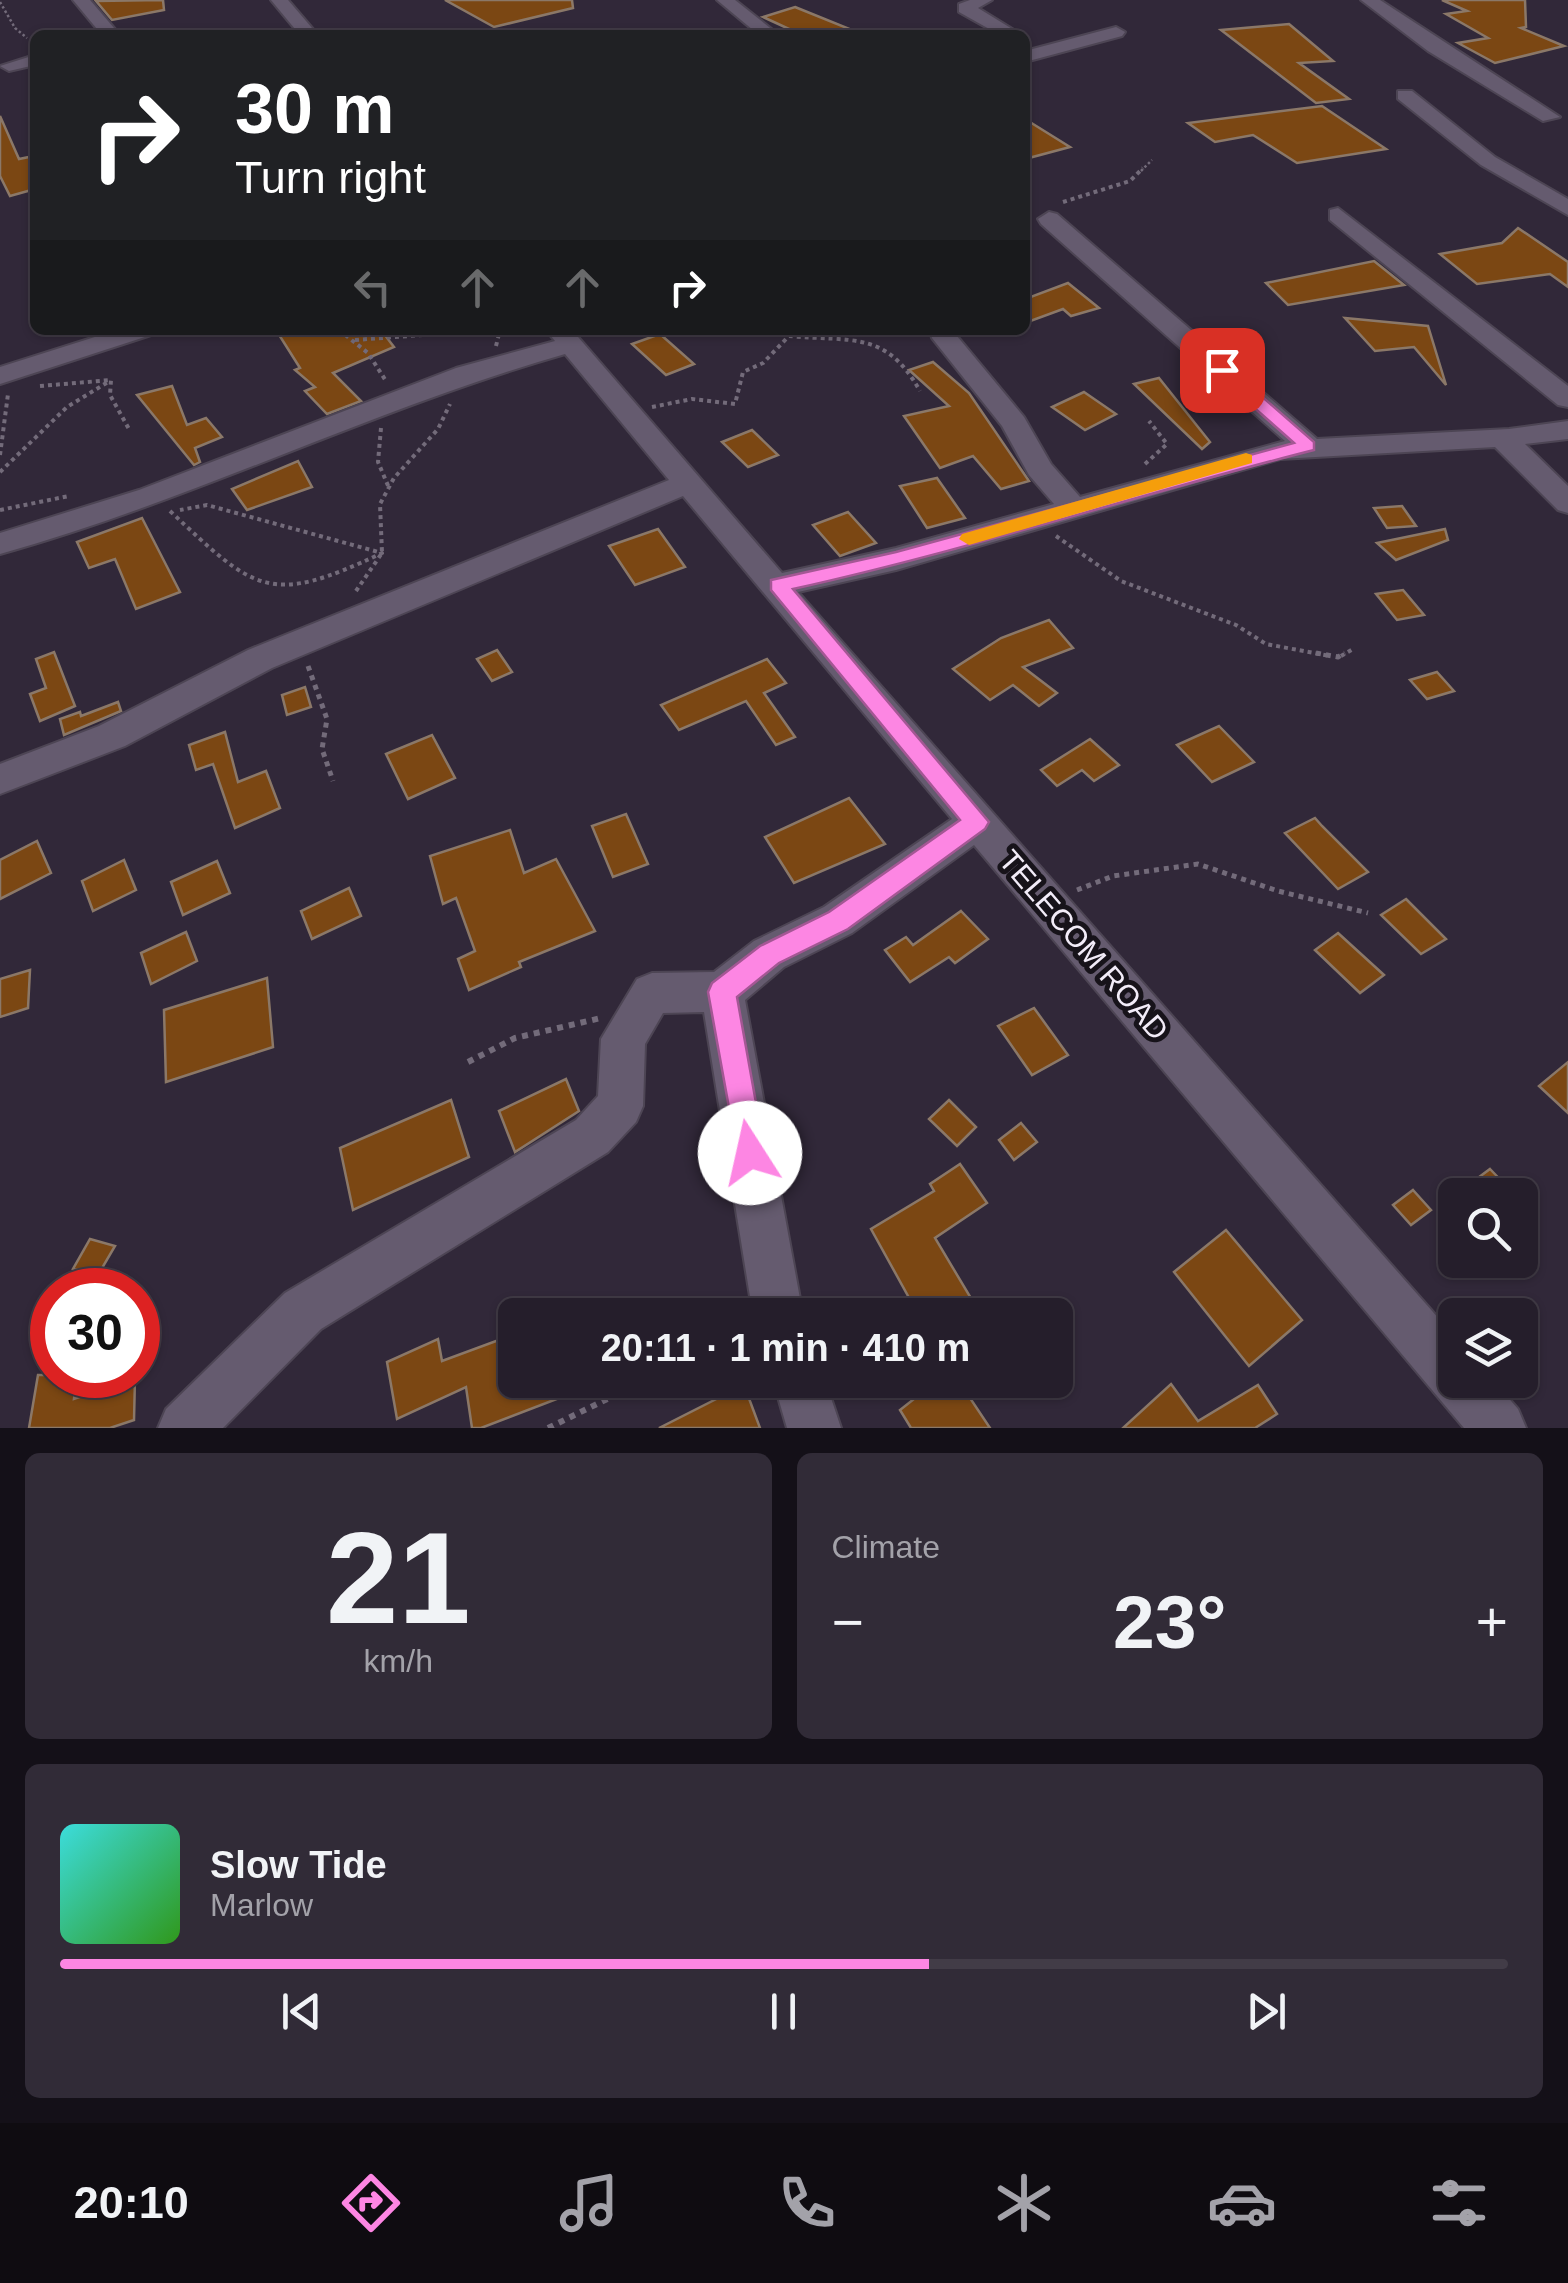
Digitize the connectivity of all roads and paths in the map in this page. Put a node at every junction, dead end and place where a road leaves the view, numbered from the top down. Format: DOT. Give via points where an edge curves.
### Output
graph roads {
  1 [pos="81,0"];
  2 [pos="279,0"];
  3 [pos="726,0"];
  4 [pos="984,0"];
  5 [pos="1369,0"];
  6 [pos="0,2"];
  7 [pos="107,30"];
  8 [pos="305,30"];
  9 [pos="764,30"];
  10 [pos="1004,30"];
  11 [pos="1116,32"];
  12 [pos="27,38"];
  13 [pos="1030,45"];
  14 [pos="1044,52"];
  15 [pos="1030,56"];
  16 [pos="30,61"];
  17 [pos="9,66"];
  18 [pos="1405,94"];
  19 [pos="1550,117"];
  20 [pos="1152,160"];
  21 [pos="1568,208"];
  22 [pos="1338,215"];
  23 [pos="1049,219"];
  24 [pos="127,335"];
  25 [pos="347,335"];
  26 [pos="433,335"];
  27 [pos="499,335"];
  28 [pos="943,335"];
  29 [pos="565,337"];
  30 [pos="355,340"];
  31 [pos="464,374"];
  32 [pos="0,376"];
  33 [pos="111,380"];
  34 [pos="0,386"];
  35 [pos="39,387"];
  36 [pos="920,390"];
  37 [pos="1568,399"];
  38 [pos="387,405"];
  39 [pos="629,412"];
  40 [pos="1149,421"];
  41 [pos="129,429"];
  42 [pos="1568,430"];
  43 [pos="1502,438"];
  44 [pos="1308,446"];
  45 [pos="0,455"];
  46 [pos="0,472"];
  47 [pos="690,482"];
  48 [pos="1152,485"];
  49 [pos="389,488"];
  50 [pos="85,495"];
  51 [pos="1568,503"];
  52 [pos="160,504"];
  53 [pos="1074,508"];
  54 [pos="0,510"];
  55 [pos="1034,520"];
  56 [pos="0,544"];
  57 [pos="382,553"];
  58 [pos="778,585"];
  59 [pos="316,636"];
  60 [pos="1354,649"];
  61 [pos="0,779"];
  62 [pos="333,781"];
  63 [pos="976,822"];
  64 [pos="1046,901"];
  65 [pos="1368,913"];
  66 [pos="722,992"];
  67 [pos="652,993"];
  68 [pos="468,1062"];
  69 [pos="775,1298"];
  70 [pos="1438,1357"];
  71 [pos="609,1398"];
  72 [pos="805,1398"];
  73 [pos="1473,1398"];
  74 [pos="184,1428"];
  75 [pos="548,1428"];
  76 [pos="814,1428"];
  77 [pos="1499,1428"];
  1 -- 7 [label="street"];
  2 -- 8 [label="street"];
  3 -- 9 [label="street"];
  4 -- 10 [label="street" via="965,8"];
  5 -- 19 [label="street"];
  6 -- 12 [label="path"];
  11 -- 14 [label="street"];
  13 -- 14 [label="street"];
  14 -- 15 [label="street"];
  16 -- 17 [label="street"];
  18 -- 21 [label="street" via="1488,161"];
  20 -- 23 [label="path" via="1130,180 1051,206"];
  22 -- 37 [label="street"];
  23 -- 44 [label="street"];
  24 -- 32 [label="street"];
  25 -- 30 [label="path"];
  26 -- 30 [label="path"];
  27 -- 31 [label="path" via="497,346"];
  28 -- 53 [label="street"];
  29 -- 31 [label="street"];
  29 -- 39 [label="street, TELECOM ROAD"];
  30 -- 38 [label="path"];
  31 -- 38 [label="street"];
  31 -- 49 [label="path" via="438,429"];
  33 -- 35 [label="path"];
  33 -- 41 [label="path" via="110,395"];
  33 -- 46 [label="path" via="67,407"];
  34 -- 45 [label="path" via="8,399"];
  36 -- 39 [label="path" via="904,364 878,344 789,336 763,363 743,372 734,404 692,399"];
  38 -- 49 [label="path" via="378,462"];
  38 -- 52 [label="street"];
  39 -- 47 [label="street, TELECOM ROAD"];
  40 -- 48 [label="path" via="1168,444 1136,469"];
  42 -- 43 [label="street"];
  43 -- 44 [label="street"];
  43 -- 51 [label="street"];
  44 -- 48 [label="street"];
  47 -- 58 [label="street, TELECOM ROAD"];
  47 -- 59 [label="street"];
  48 -- 53 [label="street"];
  49 -- 57 [label="path" via="380,504"];
  50 -- 54 [label="path"];
  52 -- 56 [label="street"];
  52 -- 57 [label="path" via="207,505"];
  52 -- 57 [label="path" via="243,576 265,584 321,576"];
  53 -- 55 [label="street"];
  55 -- 58 [label="street"];
  55 -- 60 [label="path" via="1121,581 1266,644 1338,657"];
  57 -- 59 [label="path"];
  58 -- 63 [label="street, TELECOM ROAD"];
  59 -- 61 [label="street" via="112,736"];
  59 -- 62 [label="path" via="307,670 327,719 322,749"];
  63 -- 64 [label="street, TELECOM ROAD"];
  63 -- 66 [label="street" via="838,920 769,954"];
  64 -- 65 [label="path" via="1113,876 1198,864"];
  64 -- 70 [label="street, TELECOM ROAD"];
  66 -- 67 [label="street"];
  66 -- 69 [label="street"];
  67 -- 68 [label="path" via="616,1015 514,1038"];
  67 -- 74 [label="street" via="623,1039 620,1106 592,1136 303,1311"];
  71 -- 75 [label="path"];
  72 -- 76 [label="street"];
  73 -- 77 [label="street, TELECOM ROAD"];
}
